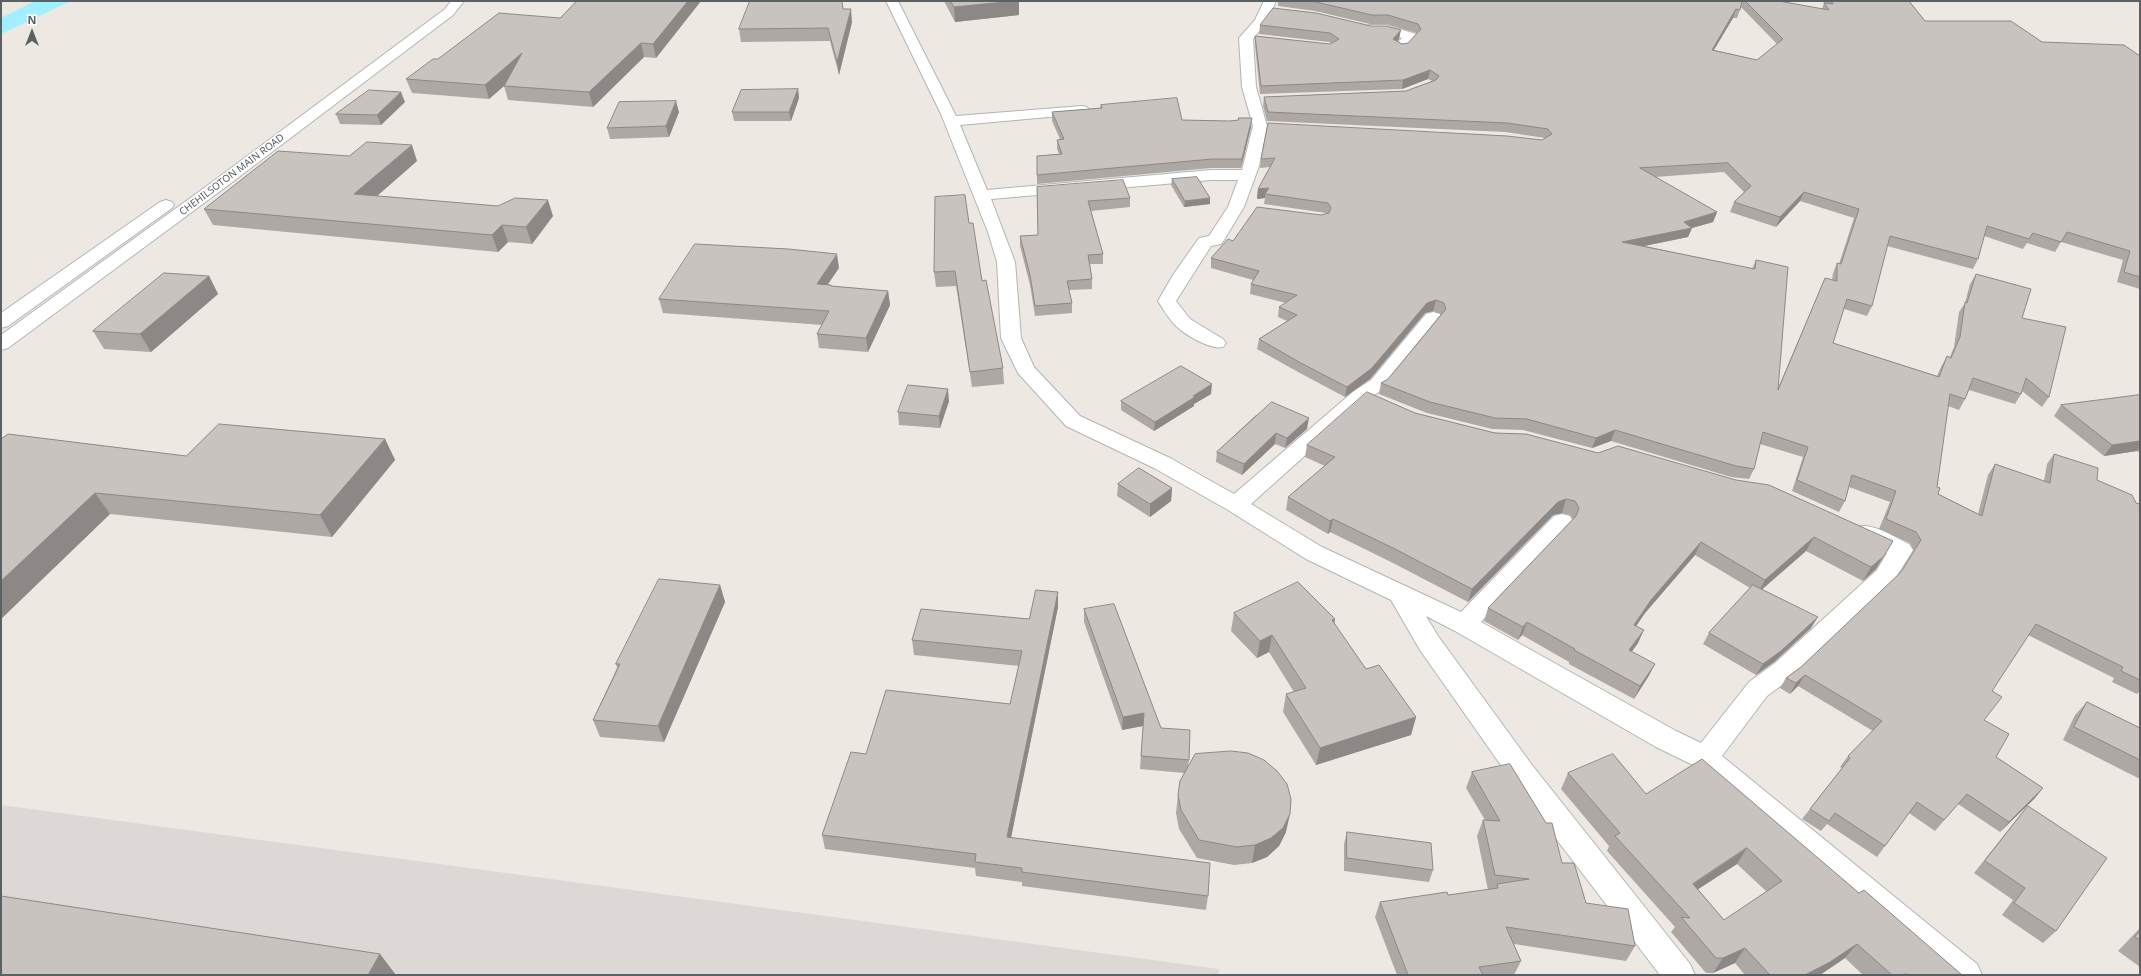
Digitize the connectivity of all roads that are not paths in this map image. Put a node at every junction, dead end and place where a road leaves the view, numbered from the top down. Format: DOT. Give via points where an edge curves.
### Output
graph roads {
  1 [pos="439,1"];
  2 [pos="458,1"];
  3 [pos="892,1"];
  4 [pos="1272,7"];
  5 [pos="1357,25"];
  6 [pos="1400,47"];
  7 [pos="1092,109"];
  8 [pos="951,121"];
  9 [pos="1248,175"];
  10 [pos="981,195"];
  11 [pos="1433,318"];
  12 [pos="1,322"];
  13 [pos="1216,343"];
  14 [pos="1,344"];
  15 [pos="1361,395"];
  16 [pos="1383,404"];
  17 [pos="1236,505"];
  18 [pos="1562,522"];
  19 [pos="1846,525"];
  20 [pos="1400,594"];
  21 [pos="1464,624"];
  22 [pos="1705,758"];
  23 [pos="1679,975"];
  24 [pos="1966,975"];
  1 -- 12 [label="street, CHEHILSOTON MAIN ROAD" via="430,12 194,185"];
  2 -- 14 [label="street, CHEHILSOTON MAIN ROAD" via="449,12 230,177"];
  3 -- 8 [label="street"];
  4 -- 9 [label="street" via="1261,21 1253,39 1249,87 1261,101 1267,127"];
  5 -- 6 [label="street" via="1370,29 1386,29 1411,37"];
  7 -- 8 [label="street"];
  8 -- 10 [label="street"];
  9 -- 10 [label="street" via="1212,175"];
  9 -- 13 [label="street" via="1242,207 1215,240 1205,242 1167,301 1183,323"];
  10 -- 17 [label="street" via="1006,262 1011,338 1025,369 1073,421 1162,463"];
  11 -- 15 [label="street" via="1378,384"];
  15 -- 16 [label="street"];
  15 -- 17 [label="street"];
  17 -- 20 [label="street" via="1314,553"];
  18 -- 21 [label="street"];
  19 -- 22 [label="street" via="1901,550 1884,576 1784,670 1758,689"];
  20 -- 21 [label="street"];
  20 -- 23 [label="street" via="1429,643 1522,773"];
  21 -- 22 [label="street" via="1639,724"];
  22 -- 24 [label="street"];
}
